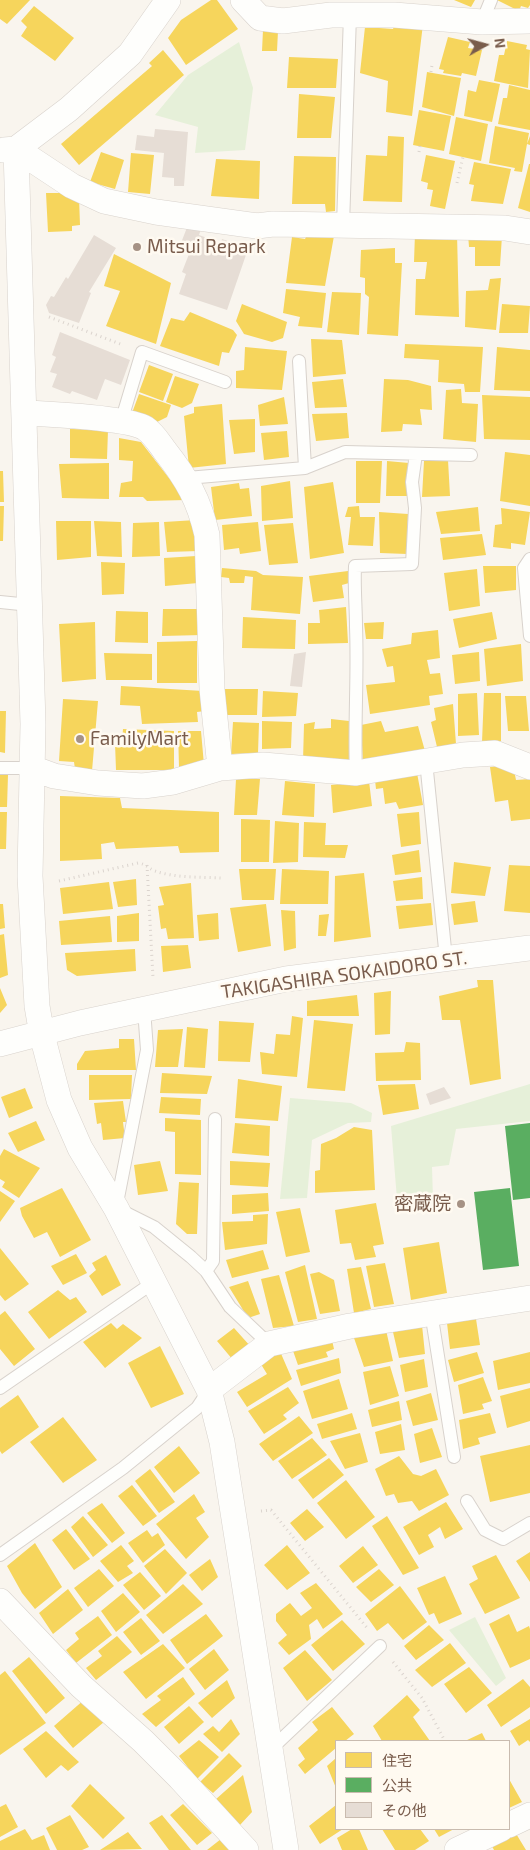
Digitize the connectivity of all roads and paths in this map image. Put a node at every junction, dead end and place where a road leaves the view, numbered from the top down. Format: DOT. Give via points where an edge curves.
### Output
graph roads {
  1 [pos="168,0"];
  2 [pos="243,0"];
  3 [pos="487,11"];
  4 [pos="350,15"];
  5 [pos="530,21"];
  6 [pos="432,65"];
  7 [pos="431,72"];
  8 [pos="5,145"];
  9 [pos="420,146"];
  10 [pos="419,152"];
  11 [pos="463,157"];
  12 [pos="457,182"];
  13 [pos="343,225"];
  14 [pos="530,232"];
  15 [pos="44,316"];
  16 [pos="142,352"];
  17 [pos="299,361"];
  18 [pos="225,382"];
  19 [pos="24,413"];
  20 [pos="121,422"];
  21 [pos="416,454"];
  22 [pos="471,455"];
  23 [pos="305,468"];
  24 [pos="187,478"];
  25 [pos="530,559"];
  26 [pos="0,602"];
  27 [pos="30,605"];
  28 [pos="530,636"];
  29 [pos="426,761"];
  30 [pos="530,767"];
  31 [pos="0,768"];
  32 [pos="32,768"];
  33 [pos="220,768"];
  34 [pos="356,773"];
  35 [pos="147,865"];
  36 [pos="221,878"];
  37 [pos="53,882"];
  38 [pos="530,948"];
  39 [pos="446,959"];
  40 [pos="150,1008"];
  41 [pos="42,1034"];
  42 [pos="0,1044"];
  43 [pos="215,1119"];
  44 [pos="116,1208"];
  45 [pos="206,1271"];
  46 [pos="154,1282"];
  47 [pos="530,1298"];
  48 [pos="431,1312"];
  49 [pos="269,1344"];
  50 [pos="0,1388"];
  51 [pos="209,1390"];
  52 [pos="454,1457"];
  53 [pos="467,1501"];
  54 [pos="233,1513"];
  55 [pos="530,1522"];
  56 [pos="0,1555"];
  57 [pos="0,1601"];
  58 [pos="380,1646"];
  59 [pos="444,1740"];
  60 [pos="270,1750"];
  61 [pos="530,1815"];
  62 [pos="510,1825"];
  63 [pos="499,1830"];
  64 [pos="246,1850"];
  65 [pos="286,1850"];
  66 [pos="457,1850"];
  1 -- 8 [label="street" via="130,54 69,109"];
  2 -- 4 [label="street" via="260,18 283,21"];
  3 -- 4 [label="street"];
  3 -- 5 [label="street"];
  4 -- 13 [label="lane"];
  6 -- 7 [label="path"];
  8 -- 13 [label="street" via="72,186 116,204 257,226"];
  8 -- 19 [label="street"];
  9 -- 10 [label="path"];
  11 -- 12 [label="path"];
  13 -- 14 [label="street" via="504,228"];
  15 -- 16 [label="path"];
  16 -- 18 [label="lane"];
  16 -- 20 [label="lane"];
  17 -- 23 [label="lane"];
  19 -- 20 [label="street"];
  19 -- 27 [label="street"];
  20 -- 24 [label="street" via="144,428 153,435"];
  21 -- 22 [label="lane"];
  21 -- 23 [label="lane" via="345,452"];
  21 -- 34 [label="lane" via="412,482 416,508 412,564 355,566"];
  23 -- 24 [label="lane"];
  24 -- 33 [label="street" via="202,511 207,536 212,689"];
  25 -- 28 [label="lane" via="524,568"];
  26 -- 27 [label="lane"];
  27 -- 32 [label="street"];
  29 -- 30 [label="street" via="495,753"];
  29 -- 34 [label="street"];
  29 -- 39 [label="lane"];
  31 -- 32 [label="lane"];
  32 -- 33 [label="street" via="54,776 143,786 173,782"];
  32 -- 41 [label="street" via="30,876 37,1006"];
  33 -- 34 [label="street" via="263,765"];
  35 -- 36 [label="path" via="154,871"];
  35 -- 37 [label="path" via="138,864"];
  35 -- 40 [label="path"];
  38 -- 39 [label="street, TAKIGASHIRA SOKAIDORO ST."];
  39 -- 40 [label="street, TAKIGASHIRA SOKAIDORO ST." via="286,979"];
  40 -- 41 [label="street, TAKIGASHIRA SOKAIDORO ST."];
  40 -- 44 [label="lane" via="148,1050"];
  41 -- 42 [label="street, TAKIGASHIRA SOKAIDORO ST."];
  41 -- 44 [label="street" via="58,1100 80,1148"];
  43 -- 45 [label="lane" via="213,1261"];
  44 -- 45 [label="lane" via="154,1227"];
  44 -- 46 [label="street"];
  45 -- 49 [label="lane" via="230,1307"];
  46 -- 50 [label="lane"];
  46 -- 51 [label="street"];
  47 -- 48 [label="street"];
  48 -- 49 [label="street"];
  48 -- 52 [label="lane"];
  49 -- 51 [label="street"];
  51 -- 54 [label="street" via="222,1442"];
  51 -- 56 [label="lane" via="197,1408 123,1468"];
  53 -- 55 [label="lane" via="485,1530 503,1539"];
  54 -- 58 [label="path" via="271,1510"];
  54 -- 60 [label="street"];
  57 -- 64 [label="street" via="81,1686 180,1778"];
  58 -- 59 [label="path" via="422,1698"];
  58 -- 60 [label="lane"];
  60 -- 65 [label="street"];
  61 -- 62 [label="street"];
  63 -- 66 [label="street"];
}
